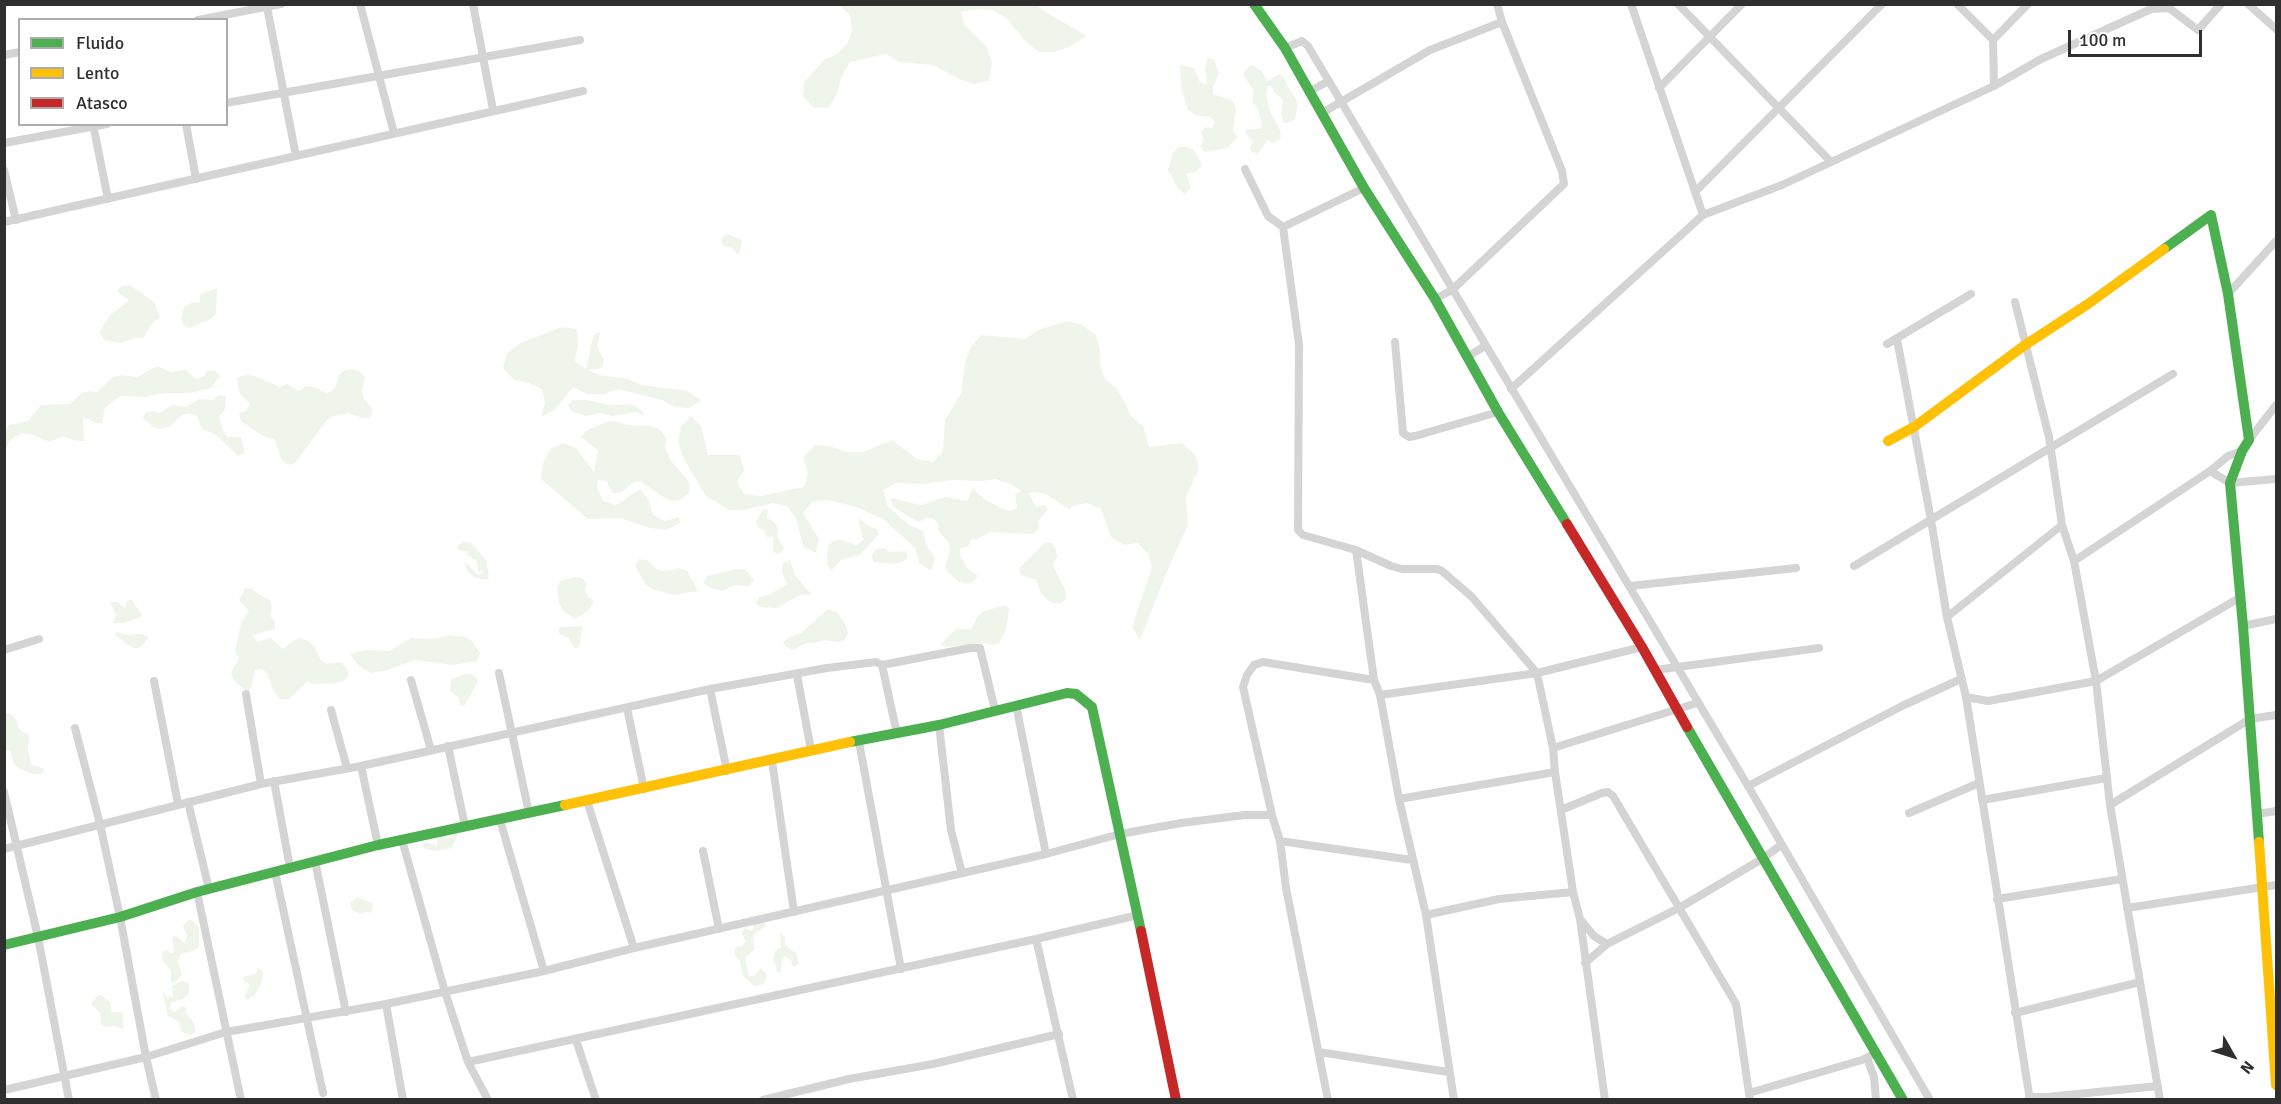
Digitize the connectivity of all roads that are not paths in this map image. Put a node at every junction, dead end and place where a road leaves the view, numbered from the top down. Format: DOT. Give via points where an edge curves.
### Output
graph roads {
  1 [pos="281,4"];
  2 [pos="360,4"];
  3 [pos="473,4"];
  4 [pos="1254,4"];
  5 [pos="1497,4"];
  6 [pos="1631,4"];
  7 [pos="1678,4"];
  8 [pos="1742,4"];
  9 [pos="1882,4"];
  10 [pos="1957,4"];
  11 [pos="2028,4"];
  12 [pos="2221,4"];
  13 [pos="2248,4"];
  14 [pos="2167,6"];
  15 [pos="267,7"];
  16 [pos="209,18"];
  17 [pos="1502,22"];
  18 [pos="2277,29"];
  19 [pos="1709,38"];
  20 [pos="580,40"];
  21 [pos="1992,40"];
  22 [pos="1285,48"];
  23 [pos="483,57"];
  24 [pos="379,76"];
  25 [pos="1329,81"];
  26 [pos="1994,86"];
  27 [pos="1659,88"];
  28 [pos="584,91"];
  29 [pos="1310,91"];
  30 [pos="284,93"];
  31 [pos="1341,102"];
  32 [pos="228,103"];
  33 [pos="1778,108"];
  34 [pos="493,110"];
  35 [pos="1322,113"];
  36 [pos="93,126"];
  37 [pos="186,126"];
  38 [pos="394,133"];
  39 [pos="4,143"];
  40 [pos="296,156"];
  41 [pos="1831,162"];
  42 [pos="1245,169"];
  43 [pos="4,170"];
  44 [pos="196,179"];
  45 [pos="1364,188"];
  46 [pos="1695,192"];
  47 [pos="108,199"];
  48 [pos="1703,215"];
  49 [pos="16,220"];
  50 [pos="4,222"];
  51 [pos="1283,227"];
  52 [pos="2277,241"];
  53 [pos="1452,290"];
  54 [pos="1971,294"];
  55 [pos="2228,294"];
  56 [pos="1435,299"];
  57 [pos="2015,302"];
  58 [pos="1897,339"];
  59 [pos="1395,342"];
  60 [pos="1887,344"];
  61 [pos="2025,345"];
  62 [pos="1485,346"];
  63 [pos="1467,357"];
  64 [pos="2174,374"];
  65 [pos="1511,389"];
  66 [pos="2277,405"];
  67 [pos="1498,412"];
  68 [pos="1914,427"];
  69 [pos="2248,440"];
  70 [pos="1888,441"];
  71 [pos="2049,451"];
  72 [pos="2242,451"];
  73 [pos="2210,471"];
  74 [pos="2277,479"];
  75 [pos="2230,483"];
  76 [pos="1931,520"];
  77 [pos="2062,525"];
  78 [pos="1356,550"];
  79 [pos="2074,561"];
  80 [pos="1854,566"];
  81 [pos="1796,568"];
  82 [pos="1630,586"];
  83 [pos="2241,597"];
  84 [pos="1947,617"];
  85 [pos="2277,619"];
  86 [pos="2243,626"];
  87 [pos="39,639"];
  88 [pos="1642,647"];
  89 [pos="1820,648"];
  90 [pos="4,650"];
  91 [pos="882,665"];
  92 [pos="1676,666"];
  93 [pos="1655,670"];
  94 [pos="499,673"];
  95 [pos="1537,673"];
  96 [pos="797,675"];
  97 [pos="1961,679"];
  98 [pos="411,680"];
  99 [pos="1374,680"];
  100 [pos="154,681"];
  101 [pos="2096,681"];
  102 [pos="710,689"];
  103 [pos="246,694"];
  104 [pos="1380,695"];
  105 [pos="1966,697"];
  106 [pos="1697,703"];
  107 [pos="1016,705"];
  108 [pos="627,708"];
  109 [pos="331,710"];
  110 [pos="1678,710"];
  111 [pos="995,711"];
  112 [pos="2277,715"];
  113 [pos="2250,719"];
  114 [pos="939,725"];
  115 [pos="75,728"];
  116 [pos="512,732"];
  117 [pos="897,734"];
  118 [pos="859,742"];
  119 [pos="448,746"];
  120 [pos="1553,748"];
  121 [pos="431,750"];
  122 [pos="811,750"];
  123 [pos="772,761"];
  124 [pos="361,766"];
  125 [pos="347,768"];
  126 [pos="727,771"];
  127 [pos="1554,772"];
  128 [pos="2106,778"];
  129 [pos="274,781"];
  130 [pos="1979,783"];
  131 [pos="261,784"];
  132 [pos="1748,786"];
  133 [pos="644,789"];
  134 [pos="4,792"];
  135 [pos="1399,799"];
  136 [pos="1982,800"];
  137 [pos="587,801"];
  138 [pos="188,802"];
  139 [pos="178,804"];
  140 [pos="2110,805"];
  141 [pos="1561,810"];
  142 [pos="2277,811"];
  143 [pos="529,813"];
  144 [pos="1909,813"];
  145 [pos="2257,814"];
  146 [pos="1272,815"];
  147 [pos="500,820"];
  148 [pos="100,824"];
  149 [pos="465,826"];
  150 [pos="1120,834"];
  151 [pos="402,840"];
  152 [pos="1280,841"];
  153 [pos="378,845"];
  154 [pos="1781,845"];
  155 [pos="18,846"];
  156 [pos="4,849"];
  157 [pos="703,850"];
  158 [pos="1046,854"];
  159 [pos="1762,859"];
  160 [pos="1412,860"];
  161 [pos="315,861"];
  162 [pos="290,868"];
  163 [pos="275,872"];
  164 [pos="962,873"];
  165 [pos="2122,879"];
  166 [pos="2277,885"];
  167 [pos="2262,887"];
  168 [pos="209,889"];
  169 [pos="885,889"];
  170 [pos="197,892"];
  171 [pos="1573,892"];
  172 [pos="1997,899"];
  173 [pos="1679,908"];
  174 [pos="2127,908"];
  175 [pos="794,912"];
  176 [pos="1138,915"];
  177 [pos="1426,915"];
  178 [pos="120,917"];
  179 [pos="1580,919"];
  180 [pos="719,929"];
  181 [pos="38,937"];
  182 [pos="1036,939"];
  183 [pos="1606,944"];
  184 [pos="4,945"];
  185 [pos="634,948"];
  186 [pos="1585,963"];
  187 [pos="901,969"];
  188 [pos="544,971"];
  189 [pos="2272,980"];
  190 [pos="2140,982"];
  191 [pos="445,992"];
  192 [pos="386,1005"];
  193 [pos="346,1012"];
  194 [pos="2015,1013"];
  195 [pos="307,1020"];
  196 [pos="226,1032"];
  197 [pos="1059,1034"];
  198 [pos="576,1040"];
  199 [pos="1319,1052"];
  200 [pos="1871,1055"];
  201 [pos="146,1057"];
  202 [pos="468,1062"];
  203 [pos="1448,1072"];
  204 [pos="63,1078"];
  205 [pos="2276,1078"];
  206 [pos="2277,1085"];
  207 [pos="2158,1086"];
  208 [pos="4,1090"];
  209 [pos="323,1093"];
  210 [pos="1750,1096"];
  211 [pos="2029,1098"];
  212 [pos="69,1100"];
  213 [pos="156,1100"];
  214 [pos="241,1100"];
  215 [pos="404,1100"];
  216 [pos="488,1100"];
  217 [pos="596,1100"];
  218 [pos="763,1100"];
  219 [pos="1073,1100"];
  220 [pos="1176,1100"];
  221 [pos="1328,1100"];
  222 [pos="1454,1100"];
  223 [pos="1605,1100"];
  224 [pos="1876,1100"];
  225 [pos="1903,1100"];
  226 [pos="1930,1100"];
  227 [pos="2160,1100"];
  1 -- 15 [label="street"];
  2 -- 24 [label="street"];
  3 -- 23 [label="street"];
  4 -- 22 [label="street"];
  5 -- 17 [label="street"];
  6 -- 27 [label="street"];
  7 -- 19 [label="street"];
  8 -- 19 [label="street"];
  9 -- 33 [label="street"];
  10 -- 21 [label="street"];
  11 -- 21 [label="street"];
  12 -- 14 [label="street" via="2198,30"];
  13 -- 18 [label="street"];
  14 -- 26 [label="street" via="2151,9 2041,59"];
  15 -- 16 [label="street"];
  15 -- 30 [label="street"];
  17 -- 31 [label="street" via="1430,50"];
  17 -- 53 [label="street" via="1564,184"];
  19 -- 27 [label="street"];
  19 -- 33 [label="street"];
  20 -- 23 [label="street"];
  21 -- 26 [label="street"];
  22 -- 25 [label="street" via="1305,43"];
  22 -- 29 [label="street"];
  23 -- 24 [label="street"];
  23 -- 34 [label="street"];
  24 -- 30 [label="street"];
  24 -- 38 [label="street"];
  25 -- 29 [label="street"];
  25 -- 31 [label="street"];
  26 -- 41 [label="street"];
  27 -- 46 [label="street"];
  28 -- 34 [label="street"];
  29 -- 35 [label="street"];
  30 -- 32 [label="street"];
  30 -- 40 [label="street"];
  31 -- 35 [label="street"];
  31 -- 53 [label="street"];
  33 -- 41 [label="street"];
  33 -- 46 [label="street"];
  34 -- 38 [label="street"];
  35 -- 45 [label="street"];
  36 -- 39 [label="street"];
  36 -- 47 [label="street"];
  37 -- 44 [label="street"];
  38 -- 40 [label="street"];
  40 -- 44 [label="street"];
  41 -- 48 [label="street"];
  42 -- 51 [label="street" via="1268,216"];
  43 -- 49 [label="street"];
  44 -- 47 [label="street"];
  45 -- 51 [label="street"];
  45 -- 56 [label="street"];
  46 -- 48 [label="street"];
  47 -- 49 [label="street"];
  48 -- 65 [label="street"];
  49 -- 50 [label="street"];
  51 -- 78 [label="street" via="1299,345 1298,530 1303,535"];
  52 -- 55 [label="street"];
  53 -- 56 [label="street"];
  53 -- 62 [label="street"];
  54 -- 58 [label="street"];
  55 -- 61 [label="street" via="2211,215"];
  55 -- 69 [label="street"];
  56 -- 63 [label="street"];
  57 -- 61 [label="street"];
  58 -- 60 [label="street"];
  58 -- 68 [label="street"];
  59 -- 67 [label="street" via="1403,433 1415,436"];
  61 -- 68 [label="street"];
  61 -- 71 [label="street" via="2049,437"];
  62 -- 63 [label="street"];
  62 -- 65 [label="street"];
  63 -- 67 [label="street"];
  64 -- 71 [label="street"];
  65 -- 82 [label="street"];
  66 -- 69 [label="street"];
  67 -- 88 [label="street"];
  68 -- 70 [label="street"];
  68 -- 76 [label="street"];
  69 -- 72 [label="street"];
  71 -- 76 [label="street"];
  71 -- 77 [label="street"];
  72 -- 73 [label="street" via="2228,456"];
  72 -- 75 [label="street"];
  73 -- 75 [label="street"];
  73 -- 79 [label="street"];
  74 -- 75 [label="street"];
  75 -- 83 [label="street"];
  76 -- 80 [label="street"];
  76 -- 84 [label="street"];
  77 -- 79 [label="street"];
  77 -- 84 [label="street"];
  78 -- 95 [label="street" via="1402,569 1442,571 1472,597"];
  78 -- 99 [label="street"];
  79 -- 101 [label="street"];
  81 -- 82 [label="street"];
  82 -- 92 [label="street"];
  83 -- 86 [label="street"];
  83 -- 101 [label="street"];
  84 -- 97 [label="street"];
  85 -- 86 [label="street"];
  86 -- 113 [label="street"];
  87 -- 90 [label="street"];
  88 -- 93 [label="street"];
  88 -- 95 [label="street"];
  89 -- 92 [label="street"];
  91 -- 96 [label="street" via="858,664"];
  91 -- 111 [label="street" via="980,648"];
  91 -- 117 [label="street"];
  92 -- 93 [label="street"];
  92 -- 106 [label="street"];
  93 -- 110 [label="street"];
  94 -- 116 [label="street"];
  95 -- 104 [label="street"];
  95 -- 120 [label="street"];
  96 -- 102 [label="street"];
  96 -- 122 [label="street"];
  97 -- 105 [label="street"];
  97 -- 132 [label="street"];
  98 -- 121 [label="street"];
  99 -- 104 [label="street"];
  99 -- 146 [label="street" via="1263,662 1254,665 1243,687"];
  100 -- 139 [label="street"];
  101 -- 105 [label="street" via="1988,701"];
  101 -- 128 [label="street"];
  102 -- 108 [label="street"];
  102 -- 126 [label="street"];
  103 -- 131 [label="street"];
  104 -- 135 [label="street"];
  105 -- 130 [label="street"];
  106 -- 110 [label="street"];
  106 -- 132 [label="street"];
  107 -- 111 [label="street"];
  107 -- 150 [label="street" via="1067,693 1076,694 1092,707"];
  107 -- 158 [label="street"];
  108 -- 116 [label="street"];
  108 -- 133 [label="street"];
  109 -- 125 [label="street"];
  110 -- 120 [label="street"];
  110 -- 159 [label="street"];
  111 -- 114 [label="street"];
  112 -- 113 [label="street"];
  113 -- 140 [label="street"];
  113 -- 145 [label="street"];
  114 -- 117 [label="street"];
  114 -- 164 [label="street" via="951,830"];
  115 -- 148 [label="street"];
  116 -- 119 [label="street"];
  116 -- 143 [label="street"];
  117 -- 118 [label="street"];
  118 -- 122 [label="street"];
  118 -- 169 [label="street"];
  119 -- 121 [label="street"];
  119 -- 149 [label="street"];
  120 -- 127 [label="street"];
  121 -- 124 [label="street"];
  122 -- 123 [label="street"];
  123 -- 126 [label="street"];
  123 -- 175 [label="street"];
  124 -- 125 [label="street"];
  124 -- 153 [label="street"];
  125 -- 129 [label="street"];
  126 -- 133 [label="street"];
  127 -- 135 [label="street"];
  127 -- 141 [label="street"];
  128 -- 136 [label="street"];
  128 -- 140 [label="street"];
  129 -- 131 [label="street"];
  129 -- 162 [label="street"];
  130 -- 136 [label="street"];
  130 -- 144 [label="street"];
  131 -- 138 [label="street"];
  132 -- 154 [label="street"];
  133 -- 137 [label="street"];
  134 -- 155 [label="street"];
  135 -- 160 [label="street"];
  136 -- 172 [label="street"];
  137 -- 143 [label="street"];
  137 -- 185 [label="street"];
  138 -- 139 [label="street"];
  138 -- 168 [label="street"];
  139 -- 148 [label="street"];
  140 -- 165 [label="street"];
  141 -- 171 [label="street"];
  141 -- 173 [label="street" via="1602,793 1613,796"];
  142 -- 145 [label="street"];
  143 -- 147 [label="street"];
  145 -- 167 [label="street"];
  146 -- 150 [label="street" via="1245,815"];
  146 -- 152 [label="street"];
  147 -- 149 [label="street"];
  147 -- 188 [label="street"];
  148 -- 155 [label="street"];
  148 -- 178 [label="street"];
  149 -- 151 [label="street"];
  150 -- 158 [label="street"];
  150 -- 176 [label="street"];
  151 -- 153 [label="street"];
  151 -- 191 [label="street"];
  152 -- 160 [label="street"];
  152 -- 199 [label="street"];
  153 -- 161 [label="street"];
  154 -- 159 [label="street"];
  154 -- 226 [label="street"];
  155 -- 156 [label="street"];
  155 -- 181 [label="street"];
  157 -- 180 [label="street"];
  158 -- 164 [label="street"];
  159 -- 173 [label="street"];
  159 -- 200 [label="street"];
  160 -- 177 [label="street"];
  161 -- 162 [label="street"];
  161 -- 193 [label="street"];
  162 -- 163 [label="street"];
  163 -- 168 [label="street"];
  163 -- 195 [label="street"];
  164 -- 169 [label="street"];
  165 -- 172 [label="street"];
  165 -- 174 [label="street"];
  166 -- 167 [label="street"];
  167 -- 174 [label="street"];
  167 -- 189 [label="street"];
  168 -- 170 [label="street"];
  169 -- 175 [label="street"];
  169 -- 187 [label="street"];
  170 -- 178 [label="street"];
  170 -- 196 [label="street"];
  171 -- 177 [label="street" via="1499,899"];
  171 -- 179 [label="street"];
  172 -- 194 [label="street"];
  173 -- 183 [label="street"];
  173 -- 210 [label="street" via="1737,1004"];
  174 -- 190 [label="street"];
  175 -- 180 [label="street"];
  176 -- 182 [label="street"];
  176 -- 220 [label="street"];
  177 -- 203 [label="street"];
  178 -- 181 [label="street"];
  178 -- 201 [label="street"];
  179 -- 183 [label="street"];
  179 -- 186 [label="street"];
  180 -- 185 [label="street"];
  181 -- 184 [label="street"];
  181 -- 204 [label="street"];
  182 -- 187 [label="street"];
  182 -- 197 [label="street"];
  183 -- 186 [label="street"];
  185 -- 188 [label="street"];
  186 -- 223 [label="street"];
  187 -- 198 [label="street"];
  188 -- 191 [label="street"];
  189 -- 205 [label="street"];
  190 -- 194 [label="street"];
  190 -- 207 [label="street"];
  191 -- 192 [label="street"];
  191 -- 202 [label="street"];
  192 -- 193 [label="street"];
  192 -- 215 [label="street"];
  193 -- 195 [label="street"];
  194 -- 211 [label="street"];
  195 -- 196 [label="street"];
  195 -- 209 [label="street"];
  196 -- 201 [label="street"];
  196 -- 214 [label="street"];
  197 -- 218 [label="street"];
  197 -- 219 [label="street"];
  198 -- 202 [label="street"];
  198 -- 217 [label="street"];
  199 -- 203 [label="street"];
  199 -- 221 [label="street"];
  200 -- 210 [label="street"];
  200 -- 224 [label="street"];
  200 -- 225 [label="street"];
  201 -- 204 [label="street"];
  201 -- 213 [label="street"];
  202 -- 216 [label="street"];
  203 -- 222 [label="street"];
  204 -- 208 [label="street"];
  204 -- 212 [label="street"];
  205 -- 206 [label="street"];
  207 -- 211 [label="street"];
  207 -- 227 [label="street"];
}
